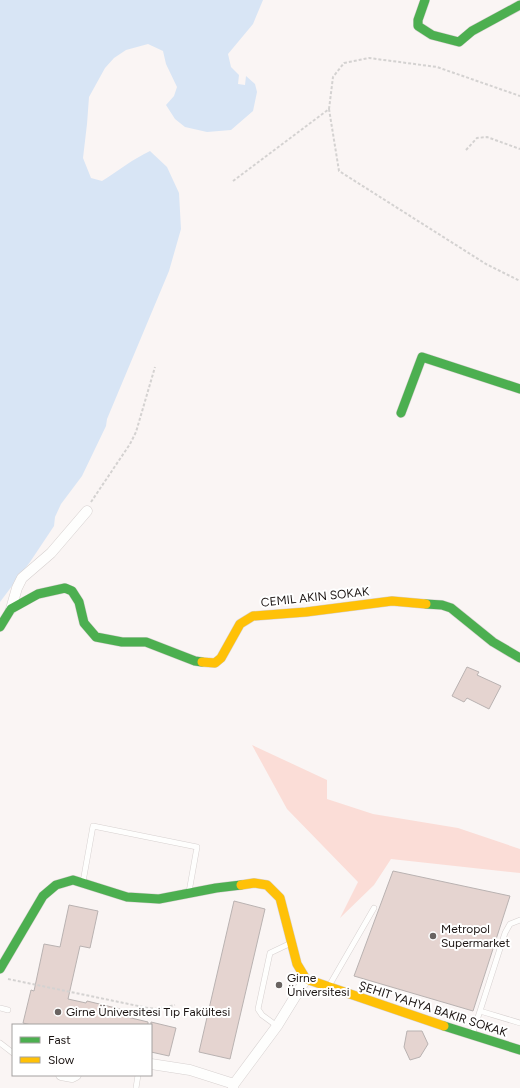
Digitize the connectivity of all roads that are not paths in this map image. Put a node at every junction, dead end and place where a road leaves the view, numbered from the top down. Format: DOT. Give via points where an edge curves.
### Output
graph roads {
  1 [pos="425,0"];
  2 [pos="520,5"];
  3 [pos="520,389"];
  4 [pos="401,413"];
  5 [pos="87,511"];
  6 [pos="11,608"];
  7 [pos="0,627"];
  8 [pos="520,658"];
  9 [pos="83,883"];
  10 [pos="189,893"];
  11 [pos="374,908"];
  12 [pos="520,920"];
  13 [pos="291,943"];
  14 [pos="0,969"];
  15 [pos="306,979"];
  16 [pos="329,986"];
  17 [pos="0,1008"];
  18 [pos="8,1010"];
  19 [pos="480,1011"];
  20 [pos="520,1023"];
  21 [pos="277,1026"];
  22 [pos="472,1035"];
  23 [pos="0,1043"];
  24 [pos="520,1050"];
  25 [pos="12,1052"];
  26 [pos="152,1064"];
  27 [pos="138,1076"];
  28 [pos="233,1086"];
  29 [pos="136,1088"];
  1 -- 2 [label="street" via="418,26 446,40 459,42 472,31"];
  3 -- 4 [label="street" via="422,357"];
  5 -- 6 [label="street" via="51,554 22,578"];
  6 -- 7 [label="street"];
  6 -- 8 [label="street, CEMIL AKIN SOKAK" via="38,594 65,588 72,591 79,602 84,623 96,637 122,642 146,642 195,661 214,663 221,658 240,624 253,616 392,601 434,605 451,608 493,642"];
  9 -- 10 [label="street" via="127,897 159,898"];
  9 -- 10 [label="lane" via="93,826 197,847"];
  9 -- 14 [label="street" via="73,880 56,885 43,896"];
  10 -- 13 [label="street" via="254,883 267,886 280,898"];
  11 -- 16 [label="lane"];
  12 -- 19 [label="lane" via="510,924 504,933"];
  13 -- 15 [label="street" via="297,964"];
  13 -- 21 [label="lane" via="270,953 258,1009"];
  15 -- 16 [label="street"];
  15 -- 21 [label="street"];
  16 -- 22 [label="street"];
  17 -- 18 [label="lane"];
  19 -- 20 [label="lane"];
  19 -- 22 [label="lane"];
  21 -- 28 [label="street"];
  22 -- 24 [label="street"];
  23 -- 25 [label="lane"];
  26 -- 28 [label="street" via="190,1070"];
  27 -- 29 [label="lane"];
}
